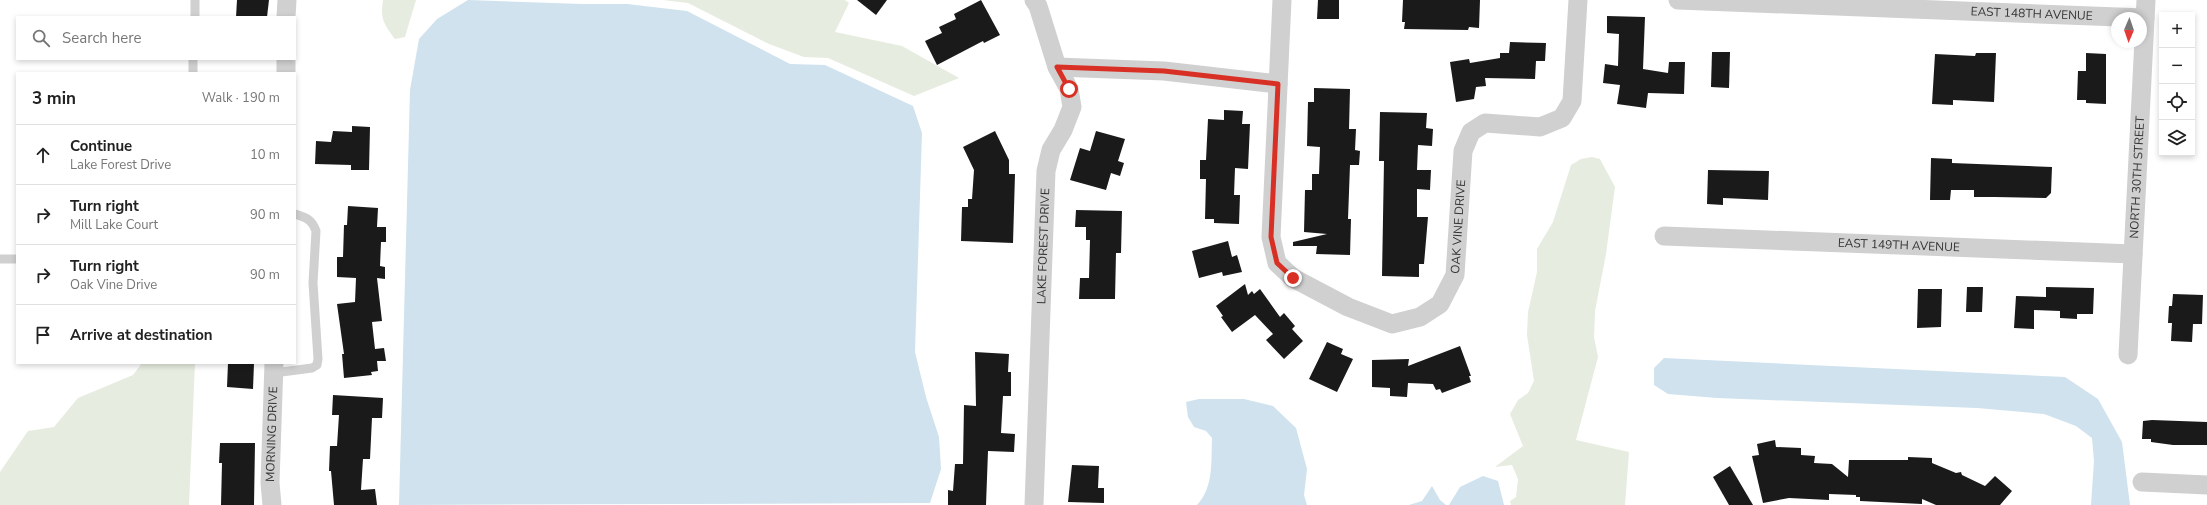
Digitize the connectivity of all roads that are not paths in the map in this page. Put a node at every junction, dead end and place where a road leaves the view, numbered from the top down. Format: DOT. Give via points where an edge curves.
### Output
graph roads {
  1 [pos="195,0"];
  2 [pos="287,0"];
  3 [pos="1034,0"];
  4 [pos="1282,0"];
  5 [pos="1578,0"];
  6 [pos="1678,0"];
  7 [pos="2145,9"];
  8 [pos="195,16"];
  9 [pos="286,16"];
  10 [pos="193,60"];
  11 [pos="286,60"];
  12 [pos="1057,67"];
  13 [pos="193,72"];
  14 [pos="286,72"];
  15 [pos="1278,84"];
  16 [pos="296,214"];
  17 [pos="1664,236"];
  18 [pos="2133,254"];
  19 [pos="0,259"];
  20 [pos="16,260"];
  21 [pos="2128,355"];
  22 [pos="274,368"];
  23 [pos="2142,482"];
  24 [pos="2207,485"];
  25 [pos="272,505"];
  26 [pos="1034,505"];
  1 -- 8 [label="lane"];
  2 -- 9 [label="street"];
  3 -- 12 [label="street, LAKE FOREST DRIVE"];
  4 -- 15 [label="street, OAK VINE DRIVE"];
  5 -- 15 [label="street, OAK VINE DRIVE" via="1572,101 1562,118 1540,127 1486,123 1471,132 1463,151 1455,275 1440,304 1420,318 1392,324 1348,306 1293,278 1277,263 1271,237"];
  6 -- 7 [label="street, EAST 148TH AVENUE"];
  7 -- 18 [label="street, NORTH 30TH STREET"];
  10 -- 13 [label="lane"];
  11 -- 14 [label="street"];
  12 -- 15 [label="street" via="1164,71"];
  12 -- 26 [label="street, LAKE FOREST DRIVE" via="1069,89 1072,107 1063,130 1051,150 1046,170"];
  16 -- 22 [label="lane" via="308,218 316,231 313,283 317,365 296,372"];
  17 -- 18 [label="street, EAST 149TH AVENUE"];
  18 -- 21 [label="street, NORTH 30TH STREET"];
  19 -- 20 [label="lane"];
  22 -- 25 [label="street, MORNING DRIVE" via="270,483"];
  23 -- 24 [label="street"];
}
